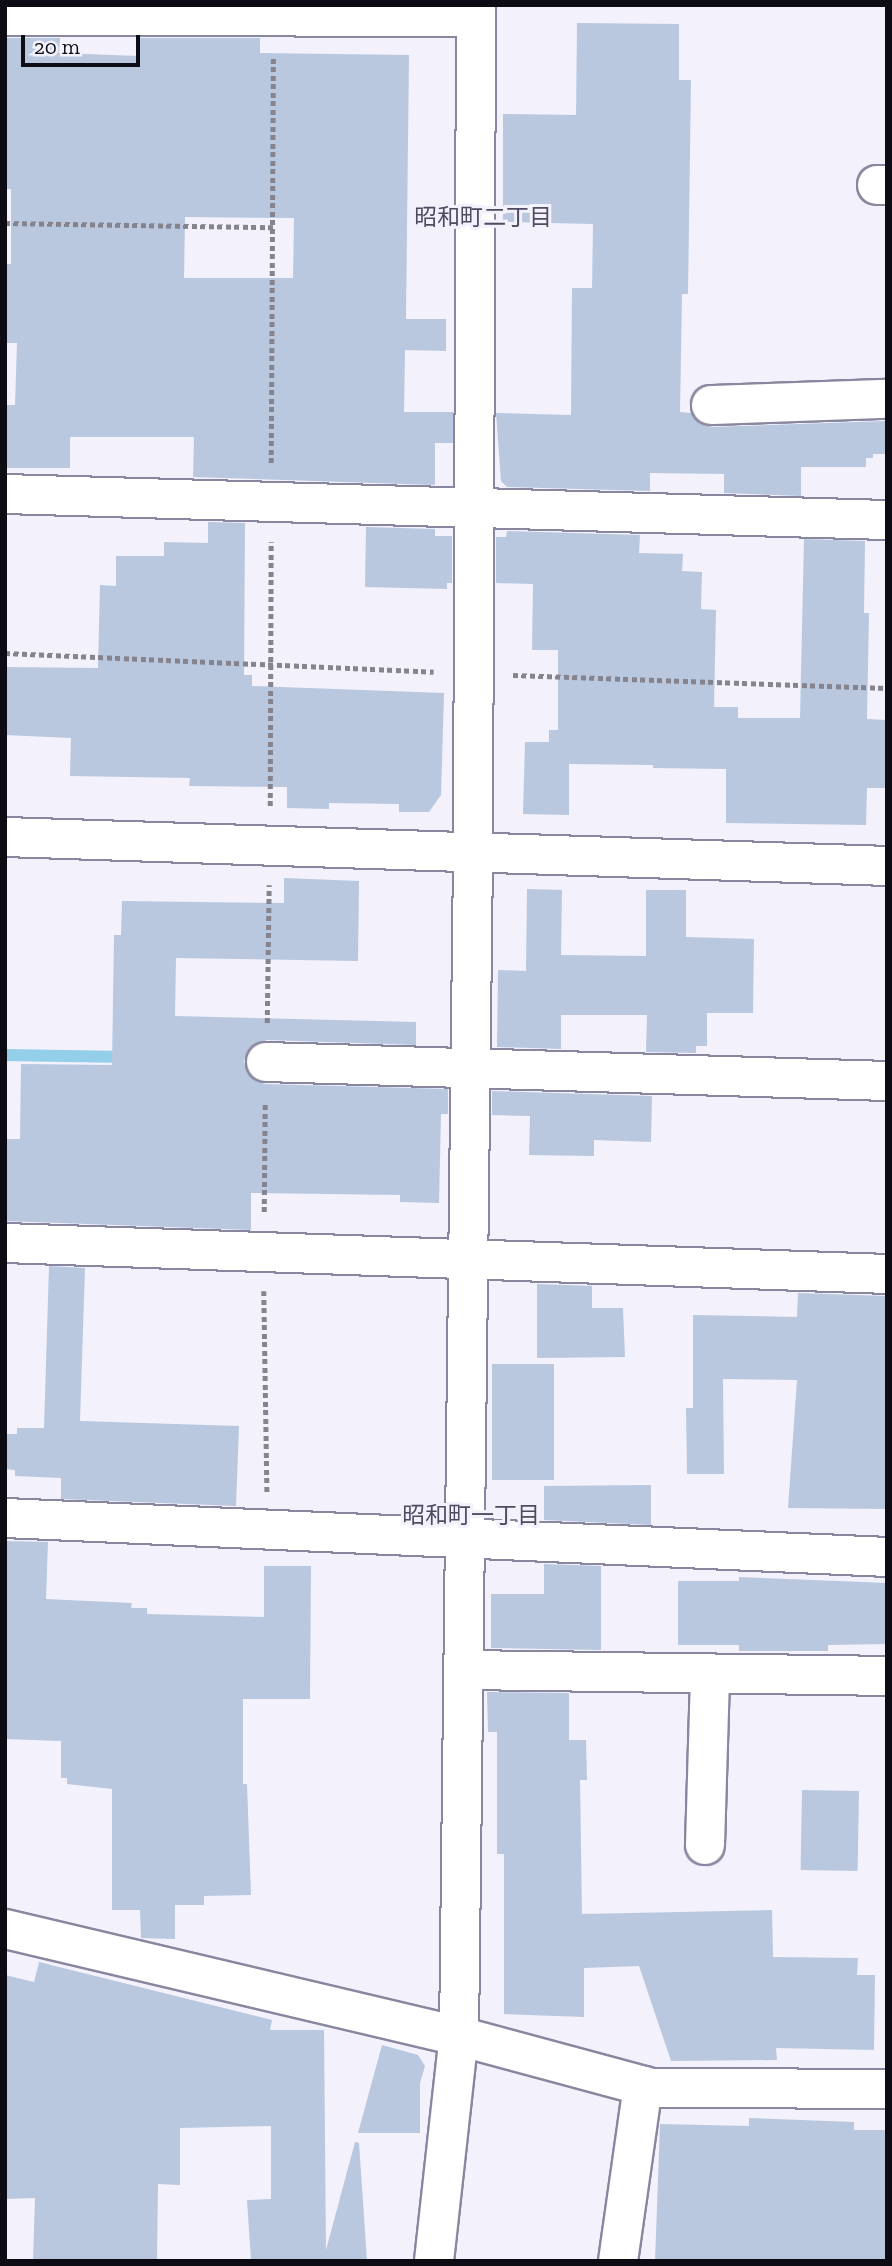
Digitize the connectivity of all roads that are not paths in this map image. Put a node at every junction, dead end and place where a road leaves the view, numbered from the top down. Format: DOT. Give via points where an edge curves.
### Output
graph roads {
  1 [pos="476,11"];
  2 [pos="5,16"];
  3 [pos="887,399"];
  4 [pos="711,405"];
  5 [pos="5,494"];
  6 [pos="474,506"];
  7 [pos="887,520"];
  8 [pos="5,836"];
  9 [pos="473,853"];
  10 [pos="887,866"];
  11 [pos="266,1062"];
  12 [pos="470,1068"];
  13 [pos="887,1081"];
  14 [pos="5,1243"];
  15 [pos="468,1260"];
  16 [pos="887,1274"];
  17 [pos="5,1518"];
  18 [pos="465,1539"];
  19 [pos="887,1557"];
  20 [pos="464,1670"];
  21 [pos="710,1674"];
  22 [pos="887,1676"];
  23 [pos="707,1845"];
  24 [pos="5,1929"];
  25 [pos="459,2036"];
  26 [pos="643,2086"];
  27 [pos="887,2090"];
  28 [pos="434,2261"];
  29 [pos="618,2261"];
  1 -- 2 [label="street" via="274,17"];
  1 -- 6 [label="street"];
  3 -- 4 [label="street"];
  5 -- 6 [label="street"];
  6 -- 7 [label="street"];
  6 -- 9 [label="street"];
  8 -- 9 [label="street"];
  9 -- 10 [label="street"];
  9 -- 12 [label="street"];
  11 -- 12 [label="street"];
  12 -- 13 [label="street"];
  12 -- 15 [label="street"];
  14 -- 15 [label="street"];
  15 -- 16 [label="street"];
  15 -- 18 [label="street"];
  17 -- 18 [label="street"];
  18 -- 19 [label="street"];
  18 -- 20 [label="street"];
  20 -- 21 [label="street"];
  20 -- 25 [label="street"];
  21 -- 22 [label="street"];
  21 -- 23 [label="street"];
  24 -- 25 [label="street"];
  25 -- 26 [label="street"];
  25 -- 28 [label="street"];
  26 -- 27 [label="street"];
  26 -- 29 [label="street"];
}
